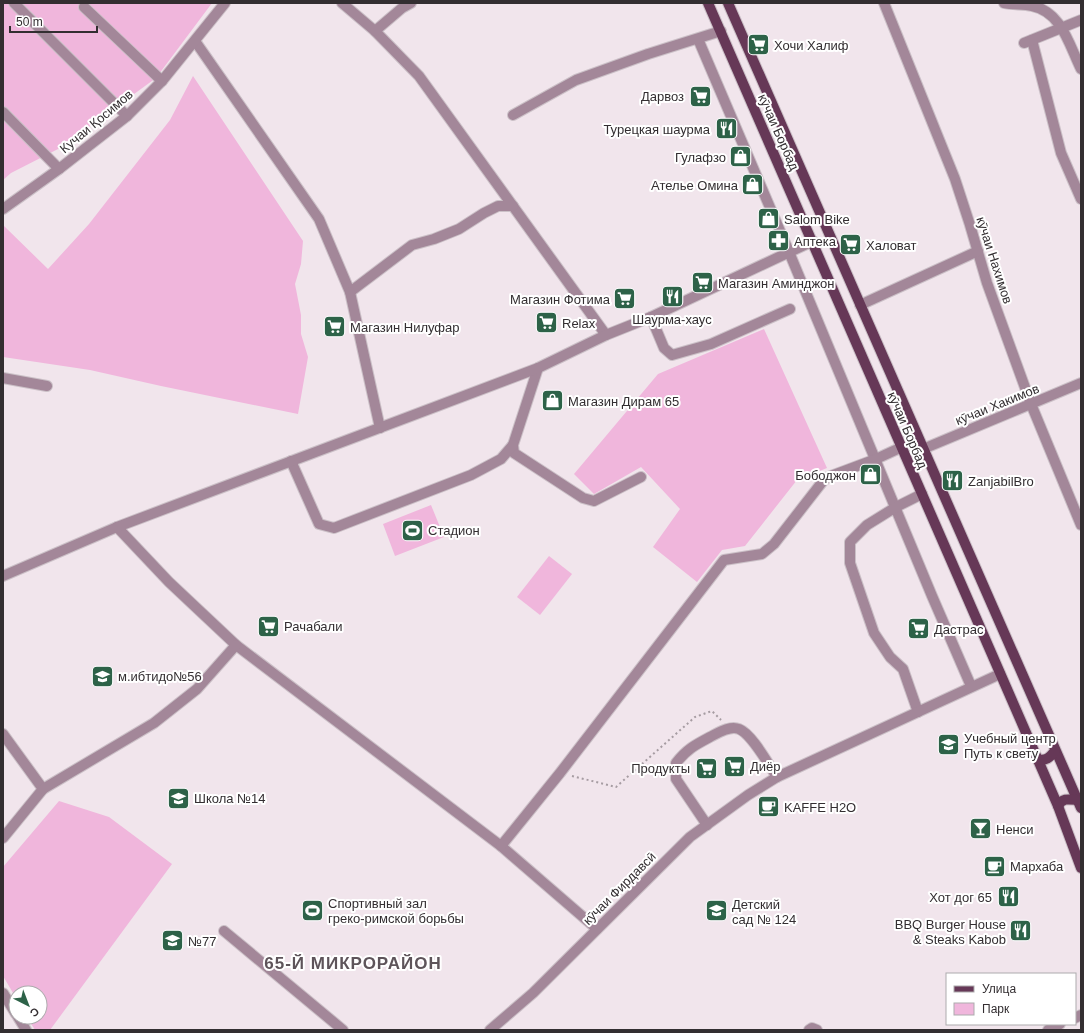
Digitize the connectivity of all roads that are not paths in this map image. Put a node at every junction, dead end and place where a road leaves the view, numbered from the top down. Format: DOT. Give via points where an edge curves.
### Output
graph roads {
  1 [pos="14,3"];
  2 [pos="225,3"];
  3 [pos="342,3"];
  4 [pos="411,3"];
  5 [pos="708,3"];
  6 [pos="728,3"];
  7 [pos="884,3"];
  8 [pos="1004,3"];
  9 [pos="84,7"];
  10 [pos="1081,20"];
  11 [pos="1062,28"];
  12 [pos="721,31"];
  13 [pos="375,32"];
  14 [pos="698,39"];
  15 [pos="195,41"];
  16 [pos="1081,69"];
  17 [pos="162,81"];
  18 [pos="3,112"];
  19 [pos="514,115"];
  20 [pos="127,116"];
  21 [pos="59,169"];
  22 [pos="1081,199"];
  23 [pos="513,206"];
  24 [pos="3,209"];
  25 [pos="812,241"];
  26 [pos="978,250"];
  27 [pos="789,252"];
  28 [pos="350,292"];
  29 [pos="860,305"];
  30 [pos="790,310"];
  31 [pos="651,317"];
  32 [pos="606,335"];
  33 [pos="538,368"];
  34 [pos="3,378"];
  35 [pos="1081,384"];
  36 [pos="47,386"];
  37 [pos="1031,404"];
  38 [pos="380,428"];
  39 [pos="513,445"];
  40 [pos="902,446"];
  41 [pos="923,449"];
  42 [pos="876,459"];
  43 [pos="291,461"];
  44 [pos="641,477"];
  45 [pos="922,494"];
  46 [pos="896,507"];
  47 [pos="1081,525"];
  48 [pos="117,527"];
  49 [pos="3,576"];
  50 [pos="236,645"];
  51 [pos="1000,674"];
  52 [pos="971,686"];
  53 [pos="918,712"];
  54 [pos="3,734"];
  55 [pos="1055,751"];
  56 [pos="1037,759"];
  57 [pos="777,777"];
  58 [pos="43,789"];
  59 [pos="1079,804"];
  60 [pos="1058,806"];
  61 [pos="707,825"];
  62 [pos="3,838"];
  63 [pos="501,846"];
  64 [pos="1081,868"];
  65 [pos="597,928"];
  66 [pos="224,931"];
  67 [pos="1058,1025"];
  68 [pos="343,1030"];
  69 [pos="490,1030"];
  70 [pos="809,1030"];
  71 [pos="817,1030"];
  72 [pos="1048,1030"];
  1 -- 20 [label="street"];
  2 -- 15 [label="street, Кучаи Қосимов"];
  3 -- 13 [label="street"];
  4 -- 13 [label="street"];
  5 -- 12 [label="main road, кӯчаи Борбад"];
  6 -- 29 [label="main road, кӯчаи Борбад"];
  7 -- 26 [label="street, кӯчаи Нахимов" via="954,179"];
  8 -- 11 [label="street" via="1032,6 1046,11"];
  9 -- 17 [label="street"];
  10 -- 11 [label="street"];
  11 -- 16 [label="street"];
  11 -- 22 [label="street" via="1028,42 1061,153"];
  12 -- 14 [label="street"];
  12 -- 25 [label="main road, кӯчаи Борбад"];
  13 -- 23 [label="street" via="419,76"];
  14 -- 19 [label="street" via="576,80"];
  14 -- 27 [label="street"];
  15 -- 17 [label="street, Кучаи Қосимов"];
  15 -- 28 [label="street" via="318,219"];
  17 -- 20 [label="street, Кучаи Қосимов"];
  18 -- 21 [label="street"];
  20 -- 21 [label="street, Кучаи Қосимов"];
  21 -- 24 [label="street, Кучаи Қосимов"];
  23 -- 28 [label="street" via="498,206 460,229 412,245"];
  23 -- 32 [label="street"];
  25 -- 27 [label="street"];
  25 -- 40 [label="main road, кӯчаи Борбад"];
  26 -- 29 [label="street"];
  26 -- 37 [label="street, кӯчаи Нахимов" via="987,283"];
  27 -- 31 [label="street"];
  27 -- 42 [label="street"];
  28 -- 38 [label="street"];
  29 -- 41 [label="main road, кӯчаи Борбад"];
  30 -- 31 [label="street" via="711,344 672,355 664,348"];
  31 -- 32 [label="street"];
  32 -- 33 [label="street"];
  33 -- 38 [label="street"];
  33 -- 39 [label="street"];
  34 -- 36 [label="street"];
  35 -- 37 [label="street, кӯчаи Хакимов"];
  37 -- 41 [label="street, кӯчаи Хакимов"];
  37 -- 47 [label="street, кӯчаи Нахимов"];
  38 -- 43 [label="street"];
  39 -- 43 [label="street" via="501,460 471,475 334,528 319,524"];
  39 -- 44 [label="street" via="514,453 583,498 594,501"];
  40 -- 42 [label="street"];
  40 -- 45 [label="main road, кӯчаи Борбад"];
  41 -- 55 [label="main road, кӯчаи Борбад"];
  42 -- 46 [label="street"];
  42 -- 63 [label="street" via="823,481 774,544 762,554 724,560"];
  43 -- 48 [label="street"];
  45 -- 46 [label="street"];
  45 -- 51 [label="main road, кӯчаи Борбад"];
  46 -- 52 [label="street"];
  46 -- 53 [label="street" via="867,525 850,542 850,563 874,633 890,657 903,670"];
  48 -- 49 [label="street"];
  48 -- 50 [label="street" via="169,582"];
  50 -- 58 [label="street" via="197,689 154,723"];
  50 -- 63 [label="street"];
  51 -- 52 [label="street, кӯчаи Фирдавсӣ"];
  51 -- 56 [label="main road, кӯчаи Борбад"];
  52 -- 53 [label="street, кӯчаи Фирдавсӣ"];
  53 -- 57 [label="street, кӯчаи Фирдавсӣ"];
  54 -- 58 [label="street"];
  55 -- 56 [label="main road" via="1046,760"];
  55 -- 59 [label="main road, кӯчаи Борбад"];
  56 -- 60 [label="main road, кӯчаи Борбад"];
  57 -- 61 [label="street, кӯчаи Фирдавсӣ"];
  57 -- 61 [label="street" via="749,736 738,728 728,728 687,750 676,763 676,779"];
  58 -- 62 [label="street"];
  59 -- 60 [label="main road" via="1064,799"];
  60 -- 64 [label="main road, кӯчаи Борбад"];
  61 -- 65 [label="street, кӯчаи Фирдавсӣ" via="690,837"];
  63 -- 65 [label="street"];
  65 -- 69 [label="street, кӯчаи Фирдавсӣ" via="533,993"];
  66 -- 68 [label="street"];
  67 -- 72 [label="street"];
  70 -- 71 [label="street"];
}
